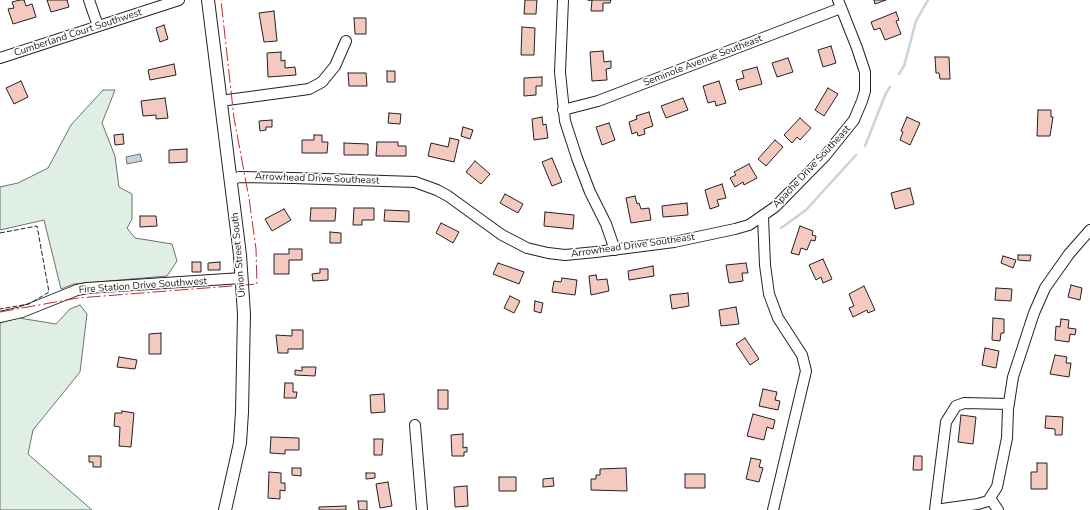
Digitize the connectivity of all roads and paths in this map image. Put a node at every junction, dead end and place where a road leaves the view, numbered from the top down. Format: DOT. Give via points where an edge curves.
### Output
graph roads {
  1 [pos="89,0"];
  2 [pos="179,0"];
  3 [pos="208,0"];
  4 [pos="563,0"];
  5 [pos="840,4"];
  6 [pos="98,26"];
  7 [pos="346,41"];
  8 [pos="0,58"];
  9 [pos="220,101"];
  10 [pos="563,110"];
  11 [pos="230,179"];
  12 [pos="763,217"];
  13 [pos="1090,230"];
  14 [pos="615,250"];
  15 [pos="242,278"];
  16 [pos="0,317"];
  17 [pos="1009,404"];
  18 [pos="415,425"];
  19 [pos="990,498"];
  20 [pos="225,510"];
  21 [pos="422,510"];
  22 [pos="773,510"];
  23 [pos="935,510"];
  24 [pos="998,510"];
  1 -- 6 [label="street"];
  2 -- 6 [label="street, Cumberland Court Southwest"];
  3 -- 9 [label="main road, Union Street South"];
  4 -- 10 [label="street" via="560,72"];
  5 -- 10 [label="street, Seminole Avenue Southeast" via="598,101"];
  5 -- 12 [label="street, Apache Drive Southeast" via="865,72 862,101 845,133"];
  6 -- 8 [label="street, Cumberland Court Southwest"];
  7 -- 9 [label="street" via="335,66 322,82 308,88"];
  9 -- 11 [label="main road, Union Street South"];
  10 -- 14 [label="street" via="576,158"];
  11 -- 14 [label="street, Arrowhead Drive Southeast" via="240,177 414,182 448,196 502,235 527,248 565,255"];
  11 -- 15 [label="main road, Union Street South"];
  12 -- 14 [label="street, Arrowhead Drive Southeast" via="735,229 674,242"];
  12 -- 22 [label="street" via="769,294 778,318 802,355 806,371"];
  13 -- 17 [label="street" via="1045,288 1013,377"];
  15 -- 16 [label="street, Fire Station Drive Southwest" via="77,290 40,306"];
  15 -- 20 [label="main road, Union Street South" via="244,314 240,446"];
  17 -- 19 [label="street" via="1001,475"];
  17 -- 23 [label="street" via="964,403 956,406 946,422"];
  18 -- 21 [label="street"];
  19 -- 23 [label="street" via="978,504"];
  19 -- 24 [label="street"];
}
